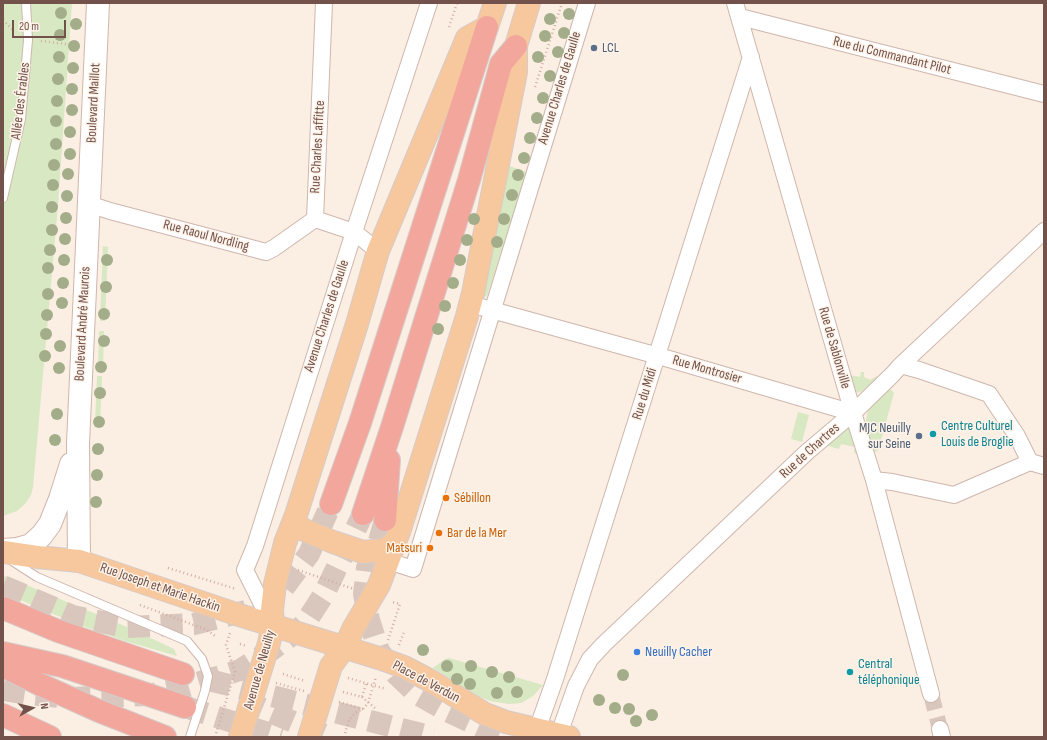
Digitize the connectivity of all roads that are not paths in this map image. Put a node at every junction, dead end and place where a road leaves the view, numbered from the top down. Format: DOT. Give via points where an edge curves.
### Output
graph roads {
  1 [pos="26,3"];
  2 [pos="98,3"];
  3 [pos="324,3"];
  4 [pos="429,3"];
  5 [pos="495,3"];
  6 [pos="529,3"];
  7 [pos="587,3"];
  8 [pos="738,10"];
  9 [pos="487,27"];
  10 [pos="516,46"];
  11 [pos="751,57"];
  12 [pos="1044,94"];
  13 [pos="3,198"];
  14 [pos="89,204"];
  15 [pos="315,219"];
  16 [pos="1044,231"];
  17 [pos="354,232"];
  18 [pos="378,251"];
  19 [pos="492,310"];
  20 [pos="467,316"];
  21 [pos="657,356"];
  22 [pos="901,365"];
  23 [pos="853,413"];
  24 [pos="392,427"];
  25 [pos="78,444"];
  26 [pos="1037,464"];
  27 [pos="874,480"];
  28 [pos="331,504"];
  29 [pos="363,514"];
  30 [pos="296,515"];
  31 [pos="385,520"];
  32 [pos="3,551"];
  33 [pos="391,552"];
  34 [pos="3,556"];
  35 [pos="79,561"];
  36 [pos="3,608"];
  37 [pos="273,625"];
  38 [pos="313,638"];
  39 [pos="345,647"];
  40 [pos="3,653"];
  41 [pos="560,661"];
  42 [pos="3,666"];
  43 [pos="585,667"];
  44 [pos="183,674"];
  45 [pos="931,694"];
  46 [pos="185,707"];
  47 [pos="3,715"];
  48 [pos="537,730"];
  49 [pos="564,736"];
  50 [pos="50,737"];
  51 [pos="165,737"];
  52 [pos="190,737"];
  53 [pos="240,737"];
  54 [pos="309,737"];
  1 -- 13 [label="lane, Allée des Érables" via="28,40 21,119"];
  2 -- 14 [label="main road, Boulevard Maillot"];
  3 -- 15 [label="street, Rue Charles Laffitte"];
  4 -- 17 [label="street, Avenue Charles de Gaulle"];
  5 -- 9 [label="main road"];
  6 -- 10 [label="main road"];
  7 -- 19 [label="street, Avenue Charles de Gaulle"];
  8 -- 11 [label="street, Rue de Sablonville"];
  8 -- 12 [label="street, Rue du Commandant Pilot"];
  9 -- 18 [label="main road" via="468,38"];
  9 -- 28 [label="highway" via="362,416"];
  10 -- 20 [label="main road" via="516,72"];
  10 -- 24 [label="highway" via="501,64 469,180"];
  11 -- 21 [label="street, Rue du Midi"];
  11 -- 23 [label="street, Rue de Sablonville"];
  14 -- 15 [label="street, Rue Raoul Nordling" via="266,252"];
  14 -- 25 [label="main road, Boulevard André Maurois"];
  15 -- 17 [label="street"];
  16 -- 22 [label="street, Rue de Chartres"];
  17 -- 18 [label="street"];
  17 -- 37 [label="street, Avenue Charles de Gaulle" via="255,546 245,570"];
  18 -- 30 [label="main road"];
  19 -- 20 [label="street" via="476,308"];
  19 -- 21 [label="street, Rue Montrosier"];
  19 -- 33 [label="street, Avenue Charles de Gaulle" via="413,569"];
  20 -- 33 [label="main road"];
  21 -- 23 [label="street, Rue Montrosier"];
  21 -- 41 [label="street, Rue du Midi"];
  22 -- 23 [label="street, Rue de Chartres"];
  22 -- 26 [label="street" via="989,394"];
  23 -- 27 [label="street, Rue de Sablonville"];
  23 -- 43 [label="street, Rue de Chartres" via="807,452 599,649"];
  24 -- 29 [label="highway"];
  24 -- 31 [label="highway"];
  25 -- 32 [label="main road, Boulevard André Maurois" via="50,524 31,545"];
  25 -- 35 [label="main road, Boulevard André Maurois"];
  26 -- 27 [label="street" via="954,495"];
  27 -- 45 [label="street, Rue de Sablonville"];
  30 -- 33 [label="main road" via="296,523 302,529 332,542 362,552"];
  30 -- 37 [label="main road, Avenue de Neuilly" via="285,543 289,562 275,584"];
  32 -- 35 [label="main road, Rue Joseph et Marie Hackin"];
  33 -- 39 [label="main road" via="370,588"];
  34 -- 52 [label="lane" via="37,577 187,641 202,659 208,676 206,691"];
  35 -- 37 [label="main road, Rue Joseph et Marie Hackin"];
  36 -- 44 [label="highway"];
  37 -- 38 [label="main road, Rue Joseph et Marie Hackin"];
  37 -- 53 [label="main road, Avenue de Neuilly"];
  38 -- 39 [label="main road, Place de Verdun"];
  39 -- 48 [label="main road, Place de Verdun" via="404,667 485,714"];
  39 -- 54 [label="main road" via="331,666"];
  40 -- 46 [label="highway" via="62,666"];
  41 -- 43 [label="street"];
  41 -- 48 [label="street, Rue du Midi"];
  42 -- 51 [label="highway" via="99,711"];
  43 -- 49 [label="street, Rue de Chartres" via="576,686"];
  47 -- 50 [label="highway"];
  48 -- 49 [label="main road, Place de Verdun"];
}
